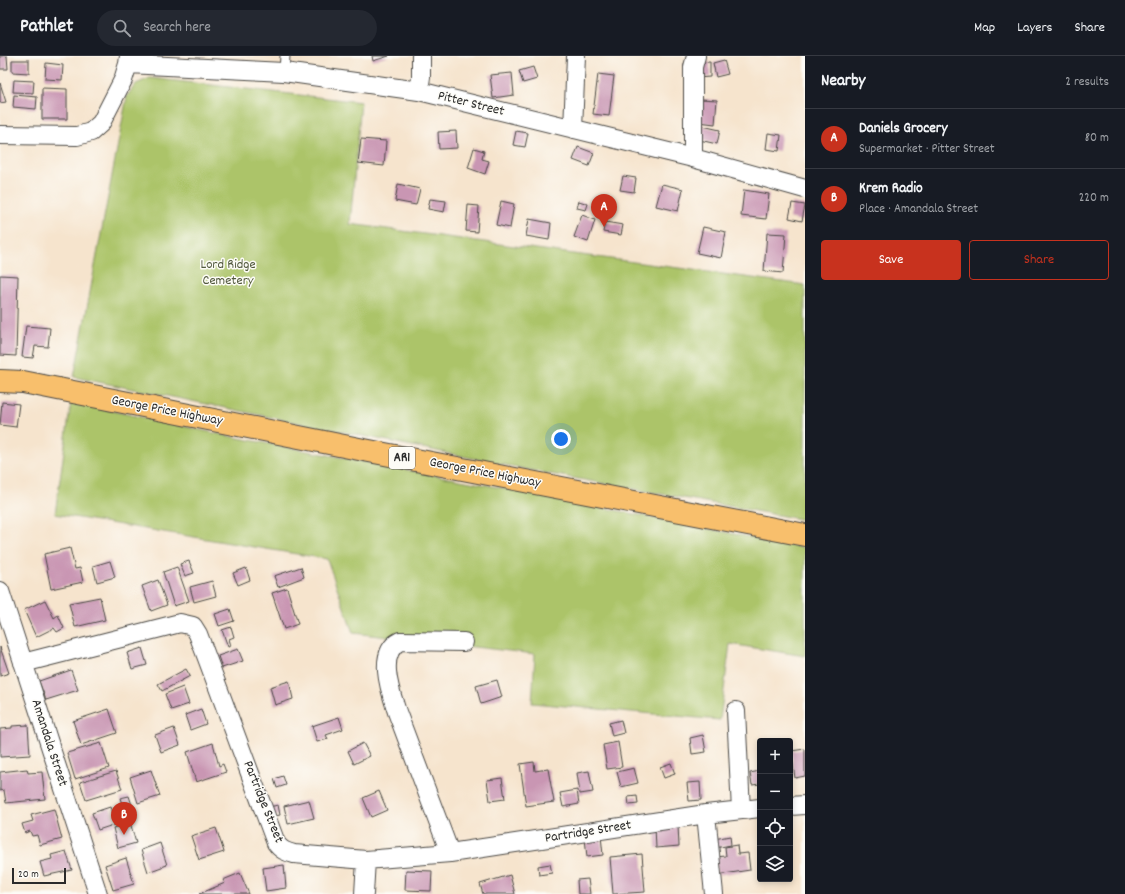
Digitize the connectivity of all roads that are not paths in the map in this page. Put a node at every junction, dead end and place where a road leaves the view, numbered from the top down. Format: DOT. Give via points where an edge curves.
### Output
graph roads {
  1 [pos="421,56"];
  2 [pos="576,56"];
  3 [pos="696,56"];
  4 [pos="128,60"];
  5 [pos="284,64"];
  6 [pos="419,91"];
  7 [pos="573,129"];
  8 [pos="0,135"];
  9 [pos="693,158"];
  10 [pos="805,189"];
  11 [pos="0,382"];
  12 [pos="805,535"];
  13 [pos="0,591"];
  14 [pos="464,642"];
  15 [pos="23,663"];
  16 [pos="736,711"];
  17 [pos="805,805"];
  18 [pos="793,806"];
  19 [pos="757,808"];
  20 [pos="741,810"];
  21 [pos="706,814"];
  22 [pos="450,853"];
  23 [pos="366,860"];
  24 [pos="98,894"];
  25 [pos="364,894"];
  26 [pos="714,894"];
  1 -- 6 [label="street"];
  2 -- 7 [label="street"];
  3 -- 9 [label="street" via="693,67"];
  4 -- 5 [label="street, Pitter Street"];
  4 -- 8 [label="street" via="123,80 101,123 91,132 78,136"];
  5 -- 6 [label="street, Pitter Street"];
  6 -- 7 [label="street, Pitter Street"];
  7 -- 9 [label="street, Pitter Street"];
  9 -- 10 [label="street, Pitter Street"];
  11 -- 12 [label="main road, George Price Highway / AR1" via="24,382"];
  13 -- 15 [label="street, Amandala Street"];
  14 -- 22 [label="street" via="400,641 389,651 387,660 387,675 397,712"];
  15 -- 23 [label="street, Partridge Street" via="180,623 193,626 276,843 286,852 294,854"];
  15 -- 24 [label="street, Amandala Street"];
  16 -- 20 [label="street"];
  17 -- 18 [label="street"];
  19 -- 20 [label="street, Partridge Street"];
  20 -- 21 [label="street, Partridge Street"];
  21 -- 22 [label="street, Partridge Street"];
  21 -- 26 [label="street"];
  22 -- 23 [label="street, Partridge Street"];
  23 -- 25 [label="street"];
}
